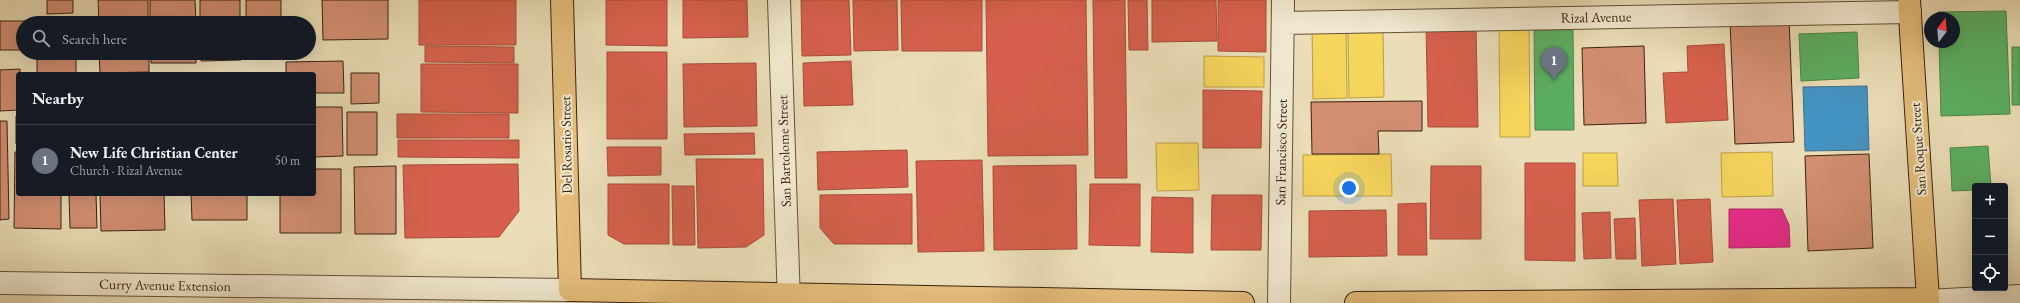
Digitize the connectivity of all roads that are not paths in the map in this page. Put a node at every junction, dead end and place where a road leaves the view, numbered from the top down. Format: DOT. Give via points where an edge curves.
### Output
graph roads {
  1 [pos="562,0"];
  2 [pos="779,0"];
  3 [pos="1284,0"];
  4 [pos="1909,6"];
  5 [pos="1654,8"];
  6 [pos="1283,23"];
  7 [pos="0,283"];
  8 [pos="570,290"];
  9 [pos="2020,294"];
  10 [pos="789,298"];
  11 [pos="1928,299"];
  12 [pos="1244,303"];
  13 [pos="1279,303"];
  14 [pos="1356,303"];
  1 -- 8 [label="main road, Del Rosario Street"];
  2 -- 10 [label="street, San Bartolome Street"];
  3 -- 6 [label="street, San Francisco Street"];
  4 -- 5 [label="street, Rizal Avenue"];
  4 -- 11 [label="main road, San Roque Street"];
  5 -- 6 [label="street, Rizal Avenue"];
  6 -- 13 [label="street, San Francisco Street"];
  7 -- 8 [label="street, Curry Avenue Extension"];
  8 -- 10 [label="main road"];
  9 -- 11 [label="lane"];
  10 -- 12 [label="main road"];
  11 -- 14 [label="main road"];
}
